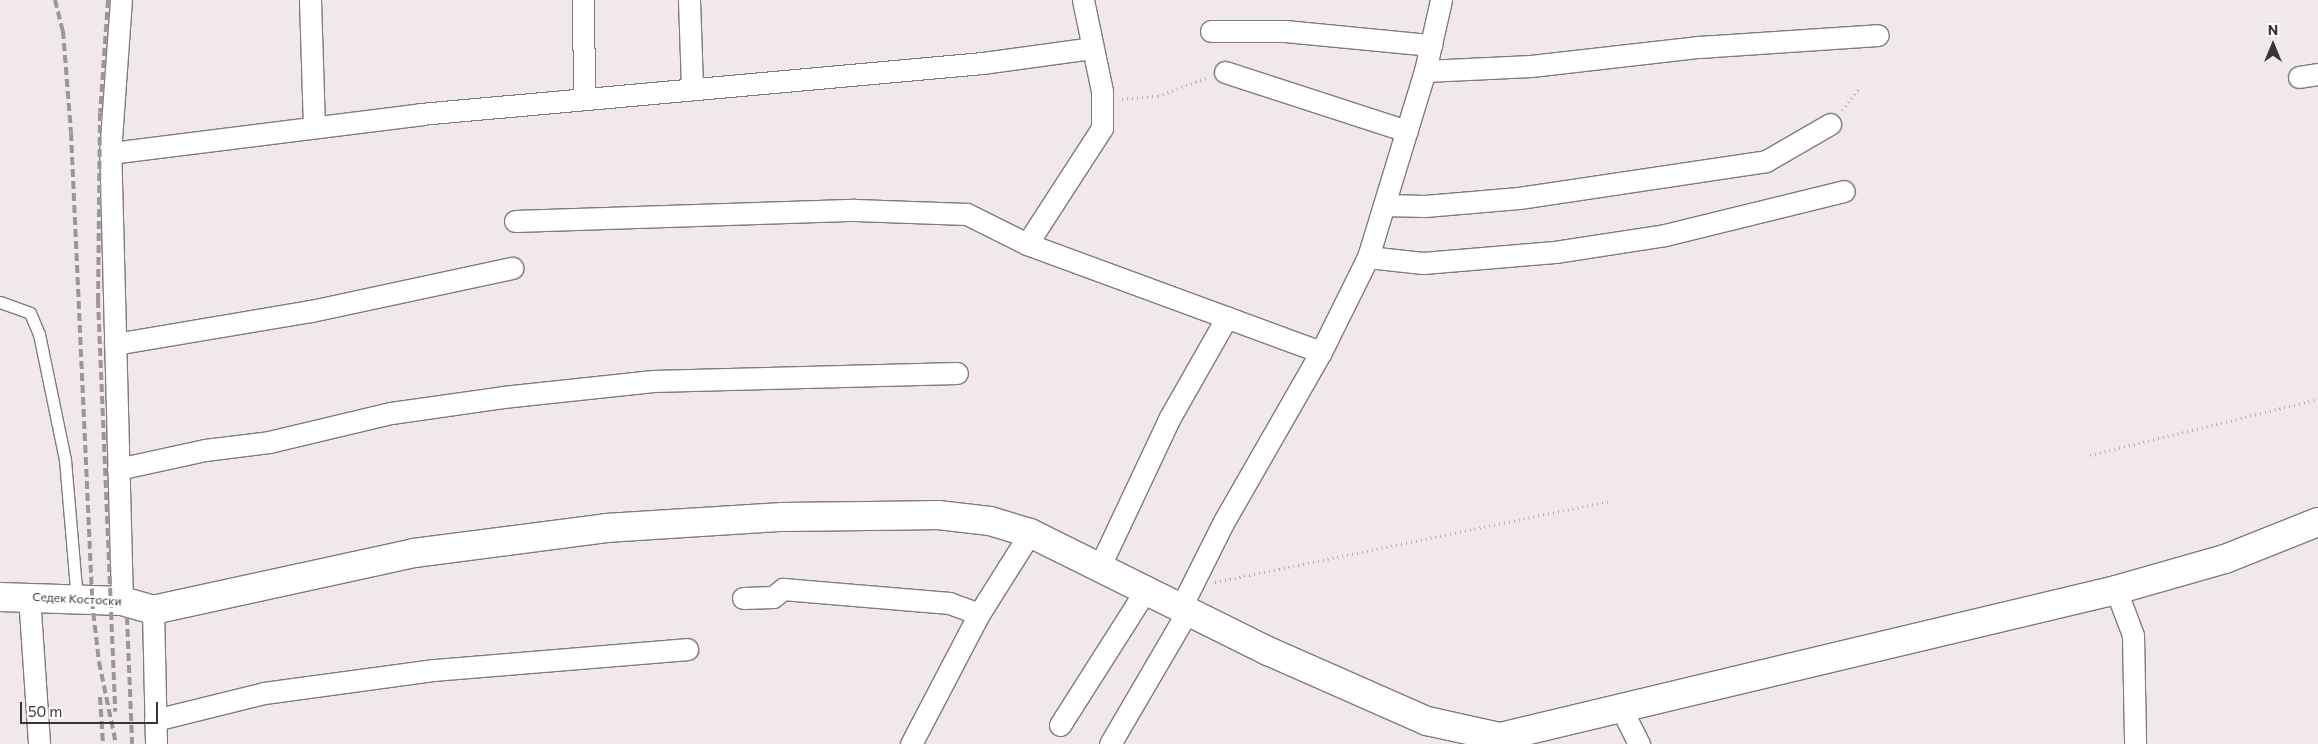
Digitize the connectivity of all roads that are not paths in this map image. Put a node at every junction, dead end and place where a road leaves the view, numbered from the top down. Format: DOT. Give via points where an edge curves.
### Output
graph roads {
  1 [pos="121,0"];
  2 [pos="310,0"];
  3 [pos="583,0"];
  4 [pos="689,0"];
  5 [pos="1083,0"];
  6 [pos="1441,0"];
  7 [pos="1211,30"];
  8 [pos="1878,35"];
  9 [pos="1431,45"];
  10 [pos="1092,48"];
  11 [pos="1425,71"];
  12 [pos="1225,72"];
  13 [pos="692,86"];
  14 [pos="584,97"];
  15 [pos="1830,124"];
  16 [pos="314,126"];
  17 [pos="1407,130"];
  18 [pos="110,153"];
  19 [pos="1844,191"];
  20 [pos="1384,205"];
  21 [pos="515,221"];
  22 [pos="1027,244"];
  23 [pos="1368,257"];
  24 [pos="512,268"];
  25 [pos="0,302"];
  26 [pos="1227,317"];
  27 [pos="115,344"];
  28 [pos="1321,352"];
  29 [pos="957,373"];
  30 [pos="118,469"];
  31 [pos="2318,522"];
  32 [pos="1030,533"];
  33 [pos="1099,568"];
  34 [pos="2116,590"];
  35 [pos="1145,591"];
  36 [pos="29,596"];
  37 [pos="0,597"];
  38 [pos="743,598"];
  39 [pos="77,599"];
  40 [pos="122,601"];
  41 [pos="153,610"];
  42 [pos="1183,610"];
  43 [pos="979,614"];
  44 [pos="687,649"];
  45 [pos="1621,708"];
  46 [pos="155,720"];
  47 [pos="1060,725"];
  48 [pos="1491,741"];
  49 [pos="39,744"];
  50 [pos="156,744"];
  51 [pos="911,744"];
  52 [pos="1110,744"];
  53 [pos="1639,744"];
  54 [pos="2135,744"];
  1 -- 18 [label="street"];
  2 -- 16 [label="street"];
  3 -- 14 [label="street"];
  4 -- 13 [label="street"];
  5 -- 10 [label="street"];
  6 -- 9 [label="street"];
  7 -- 9 [label="street" via="1285,31"];
  8 -- 11 [label="street" via="1699,47 1530,66"];
  9 -- 11 [label="street"];
  10 -- 13 [label="street" via="983,62"];
  10 -- 22 [label="street" via="1103,105 1102,128"];
  11 -- 17 [label="street"];
  12 -- 17 [label="street"];
  13 -- 14 [label="street"];
  14 -- 16 [label="street"];
  15 -- 20 [label="street" via="1766,161 1519,198 1425,206"];
  16 -- 18 [label="street"];
  17 -- 20 [label="street"];
  18 -- 27 [label="street"];
  19 -- 23 [label="street" via="1665,235 1555,252 1423,262"];
  20 -- 23 [label="street"];
  21 -- 22 [label="street" via="914,210 967,214"];
  22 -- 26 [label="street"];
  23 -- 28 [label="street"];
  24 -- 27 [label="street" via="311,311"];
  25 -- 39 [label="lane" via="30,314 39,334 65,460"];
  26 -- 28 [label="street"];
  26 -- 33 [label="street" via="1169,419"];
  27 -- 30 [label="street"];
  28 -- 42 [label="street" via="1223,523"];
  29 -- 30 [label="street" via="653,381 503,397 391,413 268,442 205,450"];
  30 -- 40 [label="street"];
  31 -- 34 [label="main road" via="2225,559"];
  32 -- 33 [label="main road"];
  32 -- 41 [label="main road" via="990,521 938,515 783,517 606,528 414,553"];
  32 -- 43 [label="street"];
  33 -- 35 [label="main road"];
  34 -- 45 [label="main road"];
  34 -- 54 [label="street" via="2133,635"];
  35 -- 42 [label="main road"];
  35 -- 47 [label="street"];
  36 -- 37 [label="main road, Седек Костоски"];
  36 -- 39 [label="main road, Седек Костоски"];
  36 -- 49 [label="street"];
  38 -- 43 [label="street" via="773,597 783,589 949,603"];
  39 -- 40 [label="main road, Седек Костоски"];
  40 -- 41 [label="main road, Седек Костоски"];
  41 -- 46 [label="street"];
  42 -- 48 [label="main road" via="1427,721"];
  42 -- 52 [label="street"];
  43 -- 51 [label="street"];
  44 -- 46 [label="street" via="434,670 264,693"];
  45 -- 48 [label="main road"];
  45 -- 53 [label="street"];
  46 -- 50 [label="street"];
}
